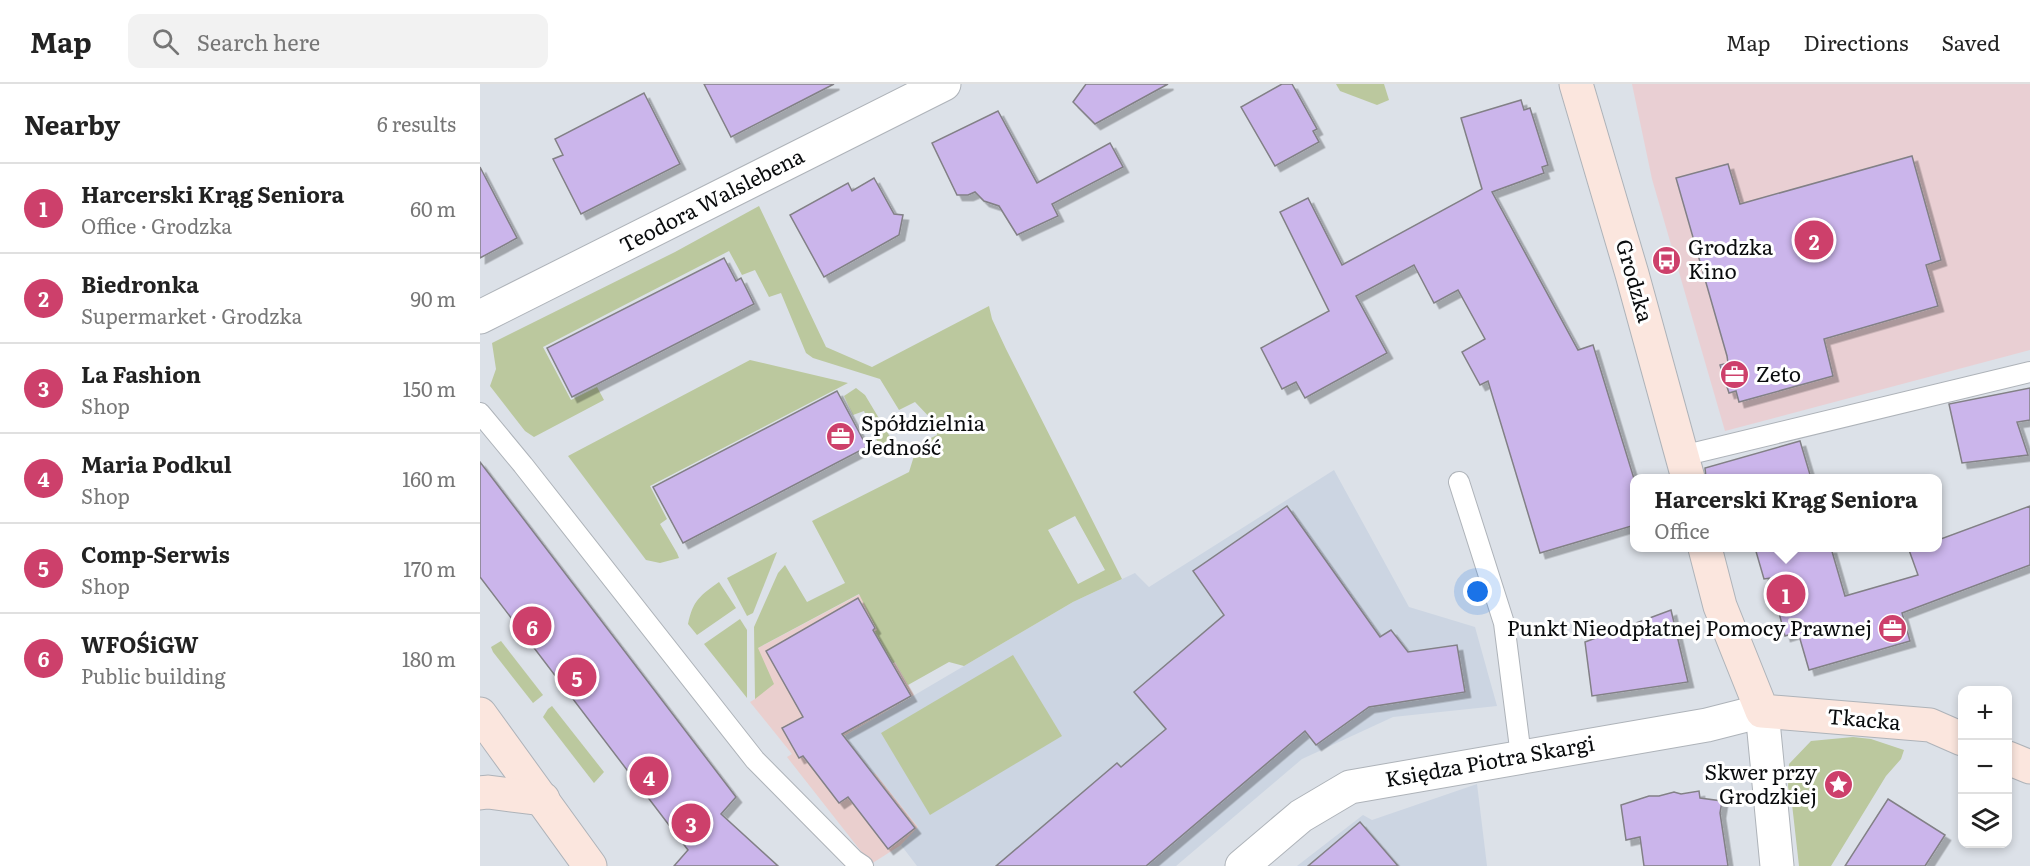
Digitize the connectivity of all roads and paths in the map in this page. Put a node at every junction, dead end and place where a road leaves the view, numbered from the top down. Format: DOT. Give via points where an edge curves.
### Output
graph roads {
  1 [pos="944,84"];
  2 [pos="1576,84"];
  3 [pos="480,317"];
  4 [pos="2030,372"];
  5 [pos="480,413"];
  6 [pos="1685,467"];
  7 [pos="1459,482"];
  8 [pos="1706,552"];
  9 [pos="1762,711"];
  10 [pos="480,714"];
  11 [pos="1958,737"];
  12 [pos="1521,756"];
  13 [pos="2012,760"];
  14 [pos="2030,767"];
  15 [pos="480,793"];
  16 [pos="543,799"];
  17 [pos="590,866"];
  18 [pos="863,866"];
  19 [pos="1242,866"];
  20 [pos="1777,866"];
  1 -- 3 [label="street, Teodora Walslebena"];
  2 -- 6 [label="main road, Grodzka"];
  4 -- 6 [label="lane"];
  5 -- 18 [label="lane" via="755,760"];
  7 -- 12 [label="lane" via="1504,623"];
  8 -- 9 [label="main road" via="1720,606"];
  9 -- 11 [label="main road, Tkacka" via="1930,725"];
  9 -- 12 [label="street, Księdza Piotra Skargi" via="1707,725"];
  9 -- 20 [label="street"];
  10 -- 16 [label="main road"];
  12 -- 19 [label="street, Księdza Piotra Skargi" via="1350,787 1301,816"];
  13 -- 14 [label="main road"];
  15 -- 16 [label="main road"];
  16 -- 17 [label="main road"];
}
